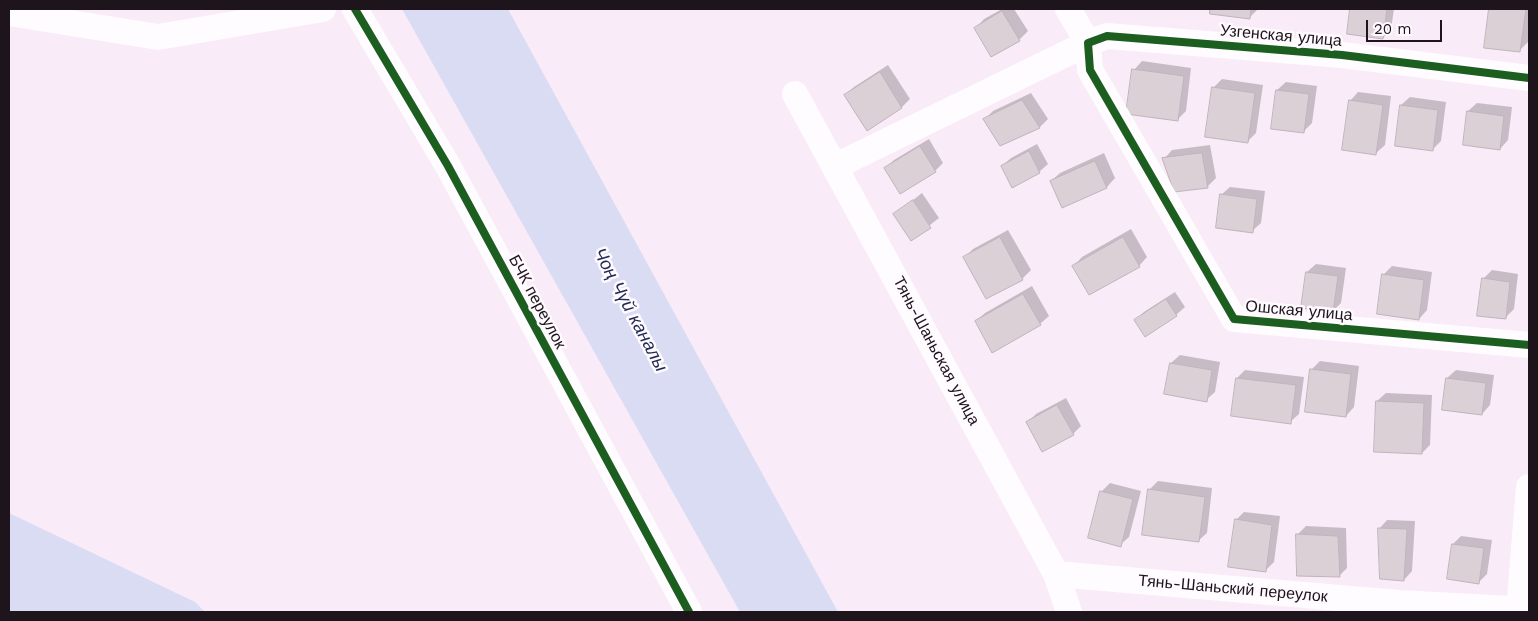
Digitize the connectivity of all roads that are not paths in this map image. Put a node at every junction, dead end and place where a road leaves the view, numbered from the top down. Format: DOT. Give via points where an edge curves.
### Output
graph roads {
  1 [pos="323,9"];
  2 [pos="355,9"];
  3 [pos="1068,9"];
  4 [pos="9,12"];
  5 [pos="1088,43"];
  6 [pos="1529,78"];
  7 [pos="795,94"];
  8 [pos="836,166"];
  9 [pos="1529,345"];
  10 [pos="1529,487"];
  11 [pos="1056,574"];
  12 [pos="1398,608"];
  13 [pos="1524,610"];
  14 [pos="689,612"];
  15 [pos="1070,612"];
  1 -- 4 [label="street" via="158,37"];
  2 -- 14 [label="street, БЧК переулок" via="448,166"];
  3 -- 5 [label="street"];
  5 -- 6 [label="street, Узгенская улица" via="1107,36 1189,42 1342,55"];
  5 -- 8 [label="street, Узгенская улица"];
  5 -- 9 [label="street, Ошская улица" via="1090,70 1234,319"];
  7 -- 8 [label="street, Тянь-Шаньская улица"];
  8 -- 11 [label="street, Тянь-Шаньская улица"];
  10 -- 13 [label="street"];
  11 -- 12 [label="street, Тянь-Шаньский переулок"];
  11 -- 15 [label="street, Тянь-Шаньская улица"];
  12 -- 13 [label="street, Тянь-Шаньский переулок"];
}
